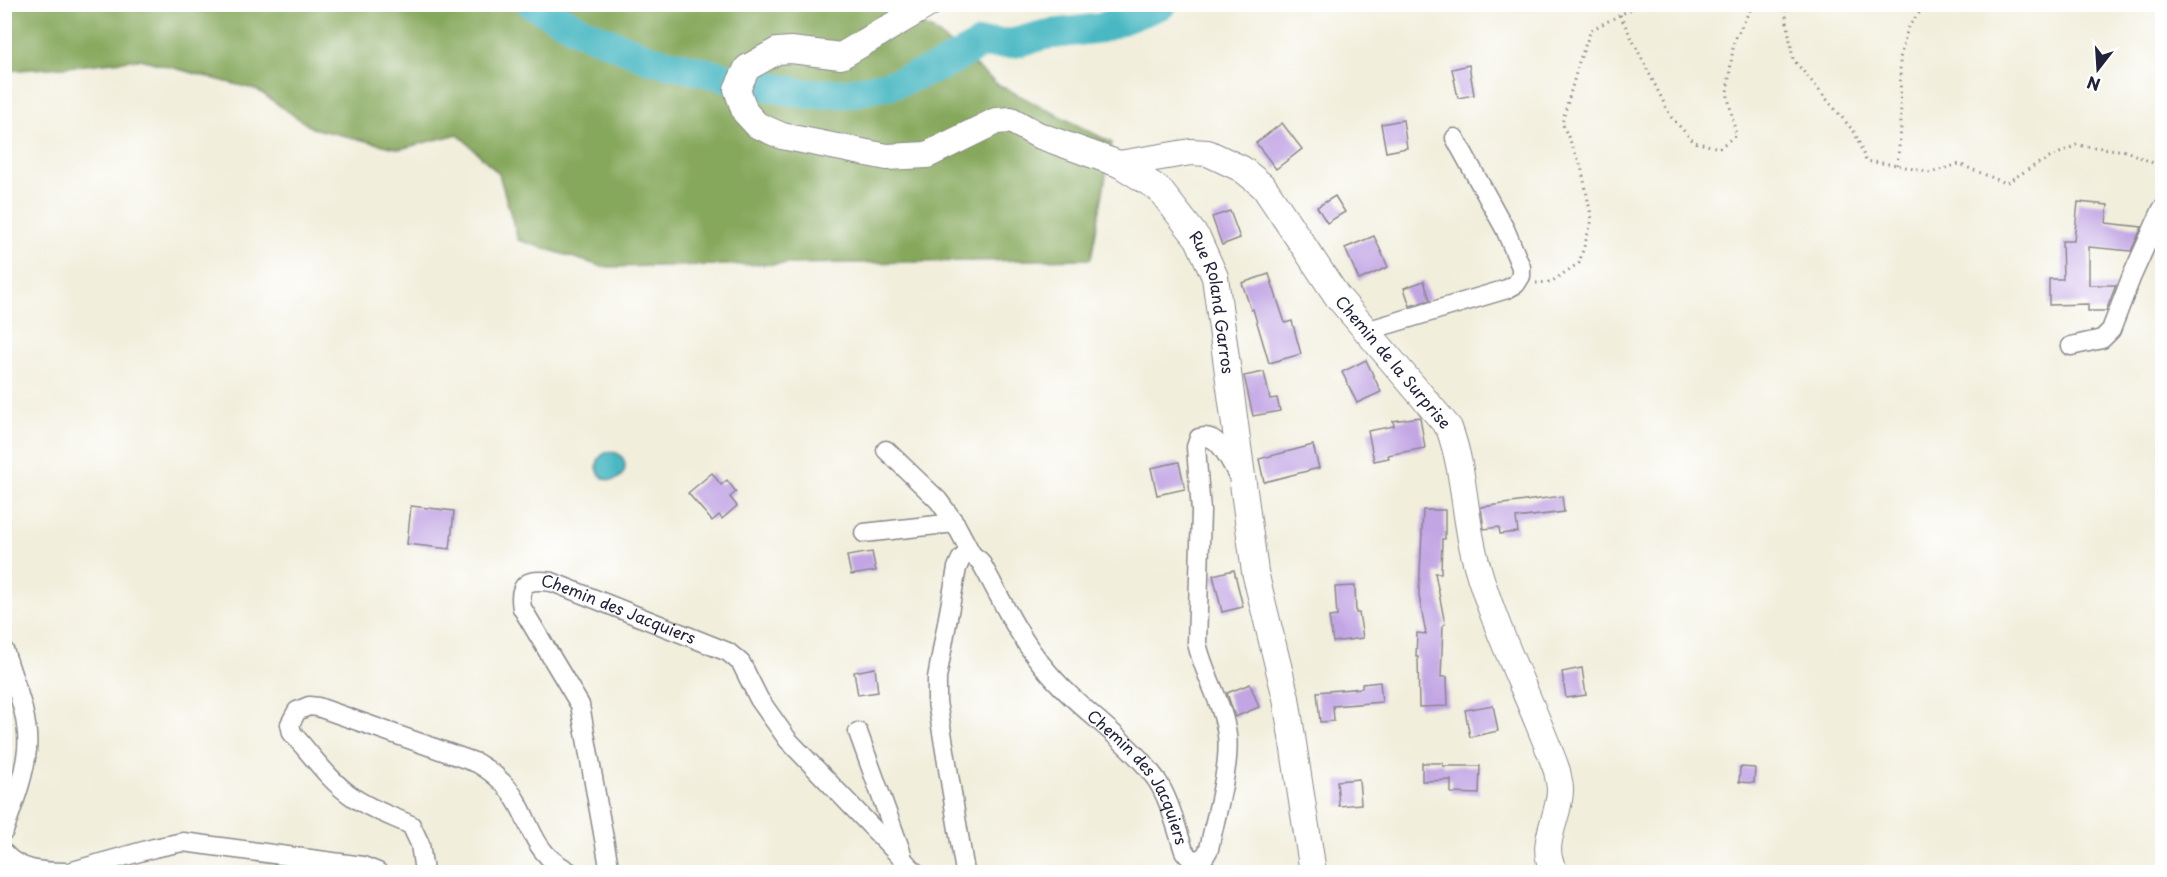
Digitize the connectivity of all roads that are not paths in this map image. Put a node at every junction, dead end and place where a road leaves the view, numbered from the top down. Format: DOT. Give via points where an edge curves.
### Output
graph roads {
  1 [pos="929,4"];
  2 [pos="1455,138"];
  3 [pos="1119,164"];
  4 [pos="2163,209"];
  5 [pos="1366,331"];
  6 [pos="2071,346"];
  7 [pos="886,450"];
  8 [pos="1244,483"];
  9 [pos="955,523"];
  10 [pos="864,533"];
  11 [pos="972,555"];
  12 [pos="4,650"];
  13 [pos="858,732"];
  14 [pos="4,831"];
  15 [pos="4,853"];
  16 [pos="910,867"];
  17 [pos="67,873"];
  18 [pos="378,873"];
  19 [pos="424,873"];
  20 [pos="570,873"];
  21 [pos="610,873"];
  22 [pos="965,873"];
  23 [pos="1313,873"];
  24 [pos="1555,873"];
  1 -- 3 [label="main road, Rue Roland Garros" via="841,56 791,50 777,51 760,60 747,68 737,89 745,111 757,125 782,136 887,157 927,155 996,121 1011,120 1038,135"];
  2 -- 5 [label="street" via="1505,229 1521,276 1507,289"];
  3 -- 5 [label="main road, Chemin de la Surprise" via="1191,152 1208,153 1242,169 1264,187 1337,297"];
  3 -- 8 [label="main road, Rue Roland Garros" via="1159,189 1198,239 1215,277"];
  4 -- 6 [label="street" via="2111,330 2103,339"];
  5 -- 24 [label="main road, Chemin de la Surprise" via="1449,428 1456,446 1468,532 1480,574 1557,771 1560,789 1547,850"];
  7 -- 9 [label="street" via="938,500"];
  8 -- 11 [label="street, Chemin des Jacquiers" via="1216,439 1207,435 1199,438 1197,643 1222,715 1228,754 1209,849 1197,861 1184,851 1157,780 1043,667 980,561"];
  8 -- 23 [label="main road, Rue Roland Garros" via="1255,572 1286,698"];
  9 -- 10 [label="street"];
  9 -- 11 [label="street"];
  11 -- 22 [label="street" via="966,554 957,568 937,678 939,721"];
  12 -- 14 [label="street" via="27,734 27,750"];
  13 -- 16 [label="street"];
  15 -- 17 [label="street" via="29,869"];
  16 -- 21 [label="street, Chemin des Jacquiers" via="788,740 759,699 741,663 728,652 552,582 528,582 522,588 522,608 580,705"];
  17 -- 18 [label="street" via="183,842 363,866"];
  19 -- 20 [label="street" via="420,844 411,825 366,805 338,785 292,733 290,724 297,711 318,707 492,772 517,801 543,851"];
}
